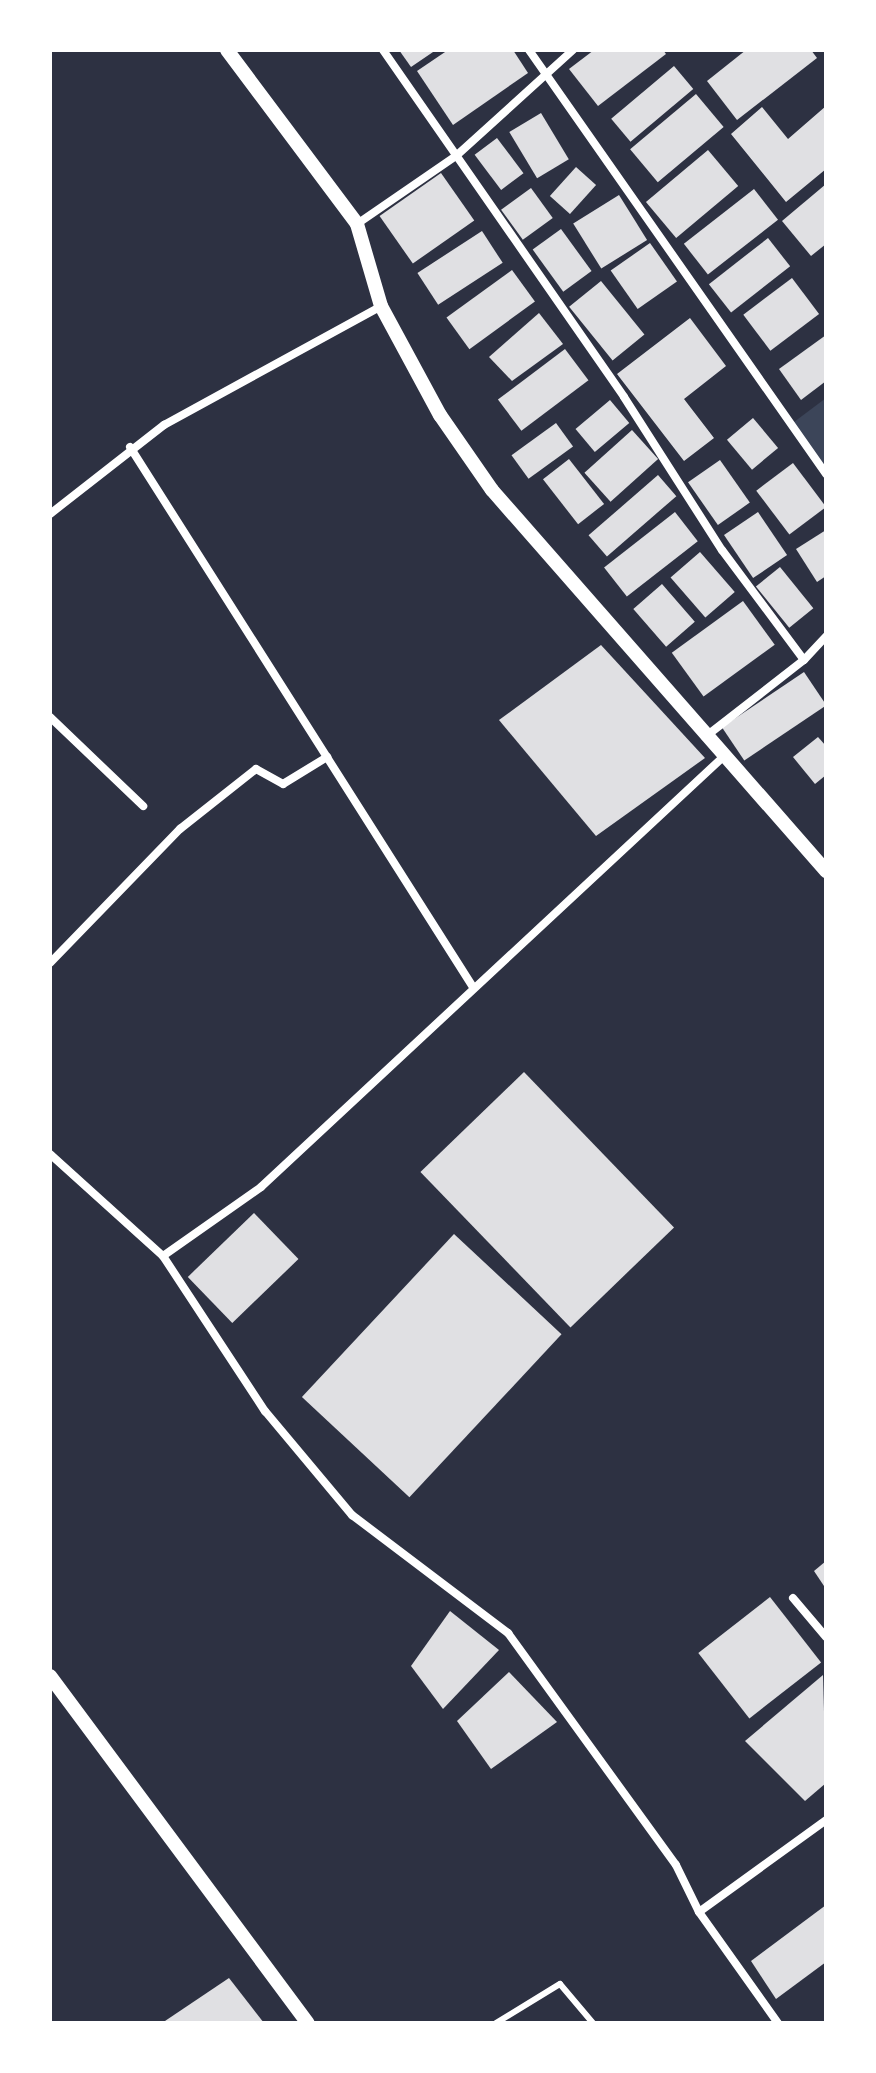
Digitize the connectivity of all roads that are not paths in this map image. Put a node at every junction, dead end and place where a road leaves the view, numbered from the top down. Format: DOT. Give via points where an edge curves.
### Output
graph roads {
  1 [pos="227,50"];
  2 [pos="383,50"];
  3 [pos="529,50"];
  4 [pos="573,50"];
  5 [pos="545,72"];
  6 [pos="456,156"];
  7 [pos="357,224"];
  8 [pos="381,306"];
  9 [pos="130,447"];
  10 [pos="826,474"];
  11 [pos="50,514"];
  12 [pos="826,636"];
  13 [pos="804,660"];
  14 [pos="50,717"];
  15 [pos="705,737"];
  16 [pos="327,757"];
  17 [pos="722,758"];
  18 [pos="143,806"];
  19 [pos="826,871"];
  20 [pos="50,963"];
  21 [pos="473,987"];
  22 [pos="50,1154"];
  23 [pos="163,1256"];
  24 [pos="793,1598"];
  25 [pos="826,1637"];
  26 [pos="50,1676"];
  27 [pos="826,1820"];
  28 [pos="699,1912"];
  29 [pos="308,2023"];
  30 [pos="496,2023"];
  31 [pos="593,2023"];
  32 [pos="778,2023"];
  1 -- 7 [label="street"];
  2 -- 6 [label="street"];
  3 -- 5 [label="street"];
  4 -- 5 [label="street"];
  5 -- 6 [label="street"];
  5 -- 10 [label="street"];
  6 -- 7 [label="street"];
  6 -- 13 [label="street" via="616,385 722,550"];
  7 -- 8 [label="street"];
  8 -- 9 [label="street"];
  8 -- 15 [label="street" via="440,415 492,490"];
  9 -- 11 [label="street"];
  9 -- 16 [label="street"];
  12 -- 13 [label="street"];
  13 -- 15 [label="street"];
  14 -- 18 [label="street"];
  15 -- 17 [label="street"];
  16 -- 20 [label="street" via="283,784 256,769 180,829"];
  16 -- 21 [label="street"];
  17 -- 19 [label="street"];
  17 -- 21 [label="street"];
  21 -- 23 [label="street" via="261,1187"];
  22 -- 23 [label="street"];
  23 -- 28 [label="street" via="265,1411 352,1515 508,1633 524,1652 676,1865"];
  24 -- 25 [label="street"];
  26 -- 29 [label="street"];
  27 -- 28 [label="street"];
  28 -- 32 [label="street"];
  30 -- 31 [label="lane" via="560,1984"];
}
